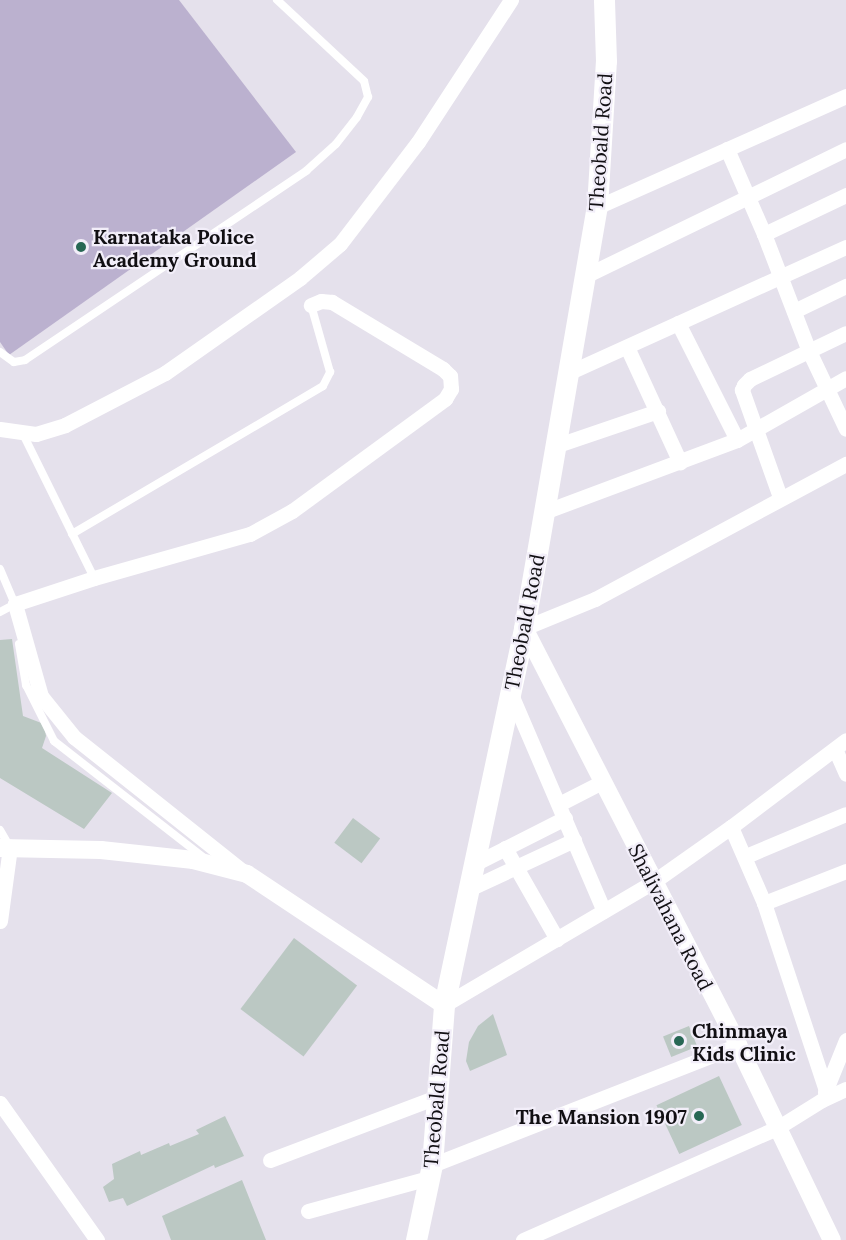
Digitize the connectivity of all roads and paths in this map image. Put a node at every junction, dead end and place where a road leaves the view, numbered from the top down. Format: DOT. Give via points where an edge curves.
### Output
graph roads {
  1 [pos="277,0"];
  2 [pos="511,0"];
  3 [pos="604,0"];
  4 [pos="846,96"];
  5 [pos="727,149"];
  6 [pos="846,149"];
  7 [pos="846,195"];
  8 [pos="748,199"];
  9 [pos="597,207"];
  10 [pos="764,234"];
  11 [pos="846,247"];
  12 [pos="585,276"];
  13 [pos="782,276"];
  14 [pos="846,286"];
  15 [pos="311,305"];
  16 [pos="794,311"];
  17 [pos="678,323"];
  18 [pos="846,333"];
  19 [pos="627,347"];
  20 [pos="809,351"];
  21 [pos="0,352"];
  22 [pos="568,373"];
  23 [pos="846,378"];
  24 [pos="826,388"];
  25 [pos="658,411"];
  26 [pos="0,429"];
  27 [pos="757,429"];
  28 [pos="846,429"];
  29 [pos="22,432"];
  30 [pos="737,440"];
  31 [pos="555,446"];
  32 [pos="680,462"];
  33 [pos="846,464"];
  34 [pos="780,497"];
  35 [pos="544,512"];
  36 [pos="72,534"];
  37 [pos="0,569"];
  38 [pos="94,578"];
  39 [pos="15,604"];
  40 [pos="0,612"];
  41 [pos="524,628"];
  42 [pos="19,645"];
  43 [pos="510,692"];
  44 [pos="840,745"];
  45 [pos="846,774"];
  46 [pos="602,782"];
  47 [pos="562,811"];
  48 [pos="846,814"];
  49 [pos="731,827"];
  50 [pos="0,830"];
  51 [pos="574,840"];
  52 [pos="5,848"];
  53 [pos="505,848"];
  54 [pos="746,856"];
  55 [pos="474,864"];
  56 [pos="213,865"];
  57 [pos="516,867"];
  58 [pos="846,871"];
  59 [pos="247,874"];
  60 [pos="653,882"];
  61 [pos="469,889"];
  62 [pos="764,903"];
  63 [pos="604,911"];
  64 [pos="0,921"];
  65 [pos="556,939"];
  66 [pos="444,1005"];
  67 [pos="846,1040"];
  68 [pos="738,1046"];
  69 [pos="846,1089"];
  70 [pos="824,1095"];
  71 [pos="437,1097"];
  72 [pos="0,1103"];
  73 [pos="777,1128"];
  74 [pos="270,1160"];
  75 [pos="430,1172"];
  76 [pos="308,1211"];
  77 [pos="97,1240"];
  78 [pos="416,1240"];
  79 [pos="523,1240"];
  80 [pos="832,1240"];
  1 -- 21 [label="lane" via="364,81 368,97 336,144 306,171 25,360 14,362"];
  2 -- 29 [label="street" via="418,142 340,244 300,278 165,373 65,425 36,434"];
  3 -- 9 [label="main road, Theobald Road" via="606,61"];
  4 -- 5 [label="street"];
  5 -- 8 [label="street"];
  5 -- 9 [label="street"];
  6 -- 8 [label="street"];
  7 -- 10 [label="street"];
  8 -- 10 [label="street"];
  8 -- 12 [label="street"];
  9 -- 12 [label="main road, Theobald Road"];
  10 -- 13 [label="street"];
  11 -- 13 [label="street"];
  12 -- 22 [label="main road, Theobald Road"];
  13 -- 16 [label="street"];
  13 -- 17 [label="street"];
  14 -- 16 [label="street"];
  15 -- 36 [label="lane" via="330,372 323,386"];
  15 -- 38 [label="street" via="332,302 443,369 450,376 451,389 445,399 292,511 250,534"];
  16 -- 20 [label="street"];
  17 -- 19 [label="street"];
  17 -- 30 [label="street"];
  18 -- 20 [label="street"];
  19 -- 22 [label="street"];
  19 -- 25 [label="street"];
  20 -- 24 [label="street"];
  20 -- 27 [label="street" via="744,385 742,390"];
  22 -- 31 [label="main road, Theobald Road"];
  23 -- 24 [label="street"];
  24 -- 27 [label="street"];
  24 -- 28 [label="street"];
  25 -- 31 [label="street"];
  25 -- 32 [label="street"];
  26 -- 29 [label="street"];
  27 -- 30 [label="street"];
  27 -- 34 [label="street"];
  29 -- 36 [label="lane"];
  30 -- 32 [label="street"];
  31 -- 35 [label="main road, Theobald Road"];
  32 -- 35 [label="street"];
  33 -- 34 [label="street"];
  34 -- 41 [label="street" via="595,599"];
  35 -- 41 [label="main road, Theobald Road"];
  36 -- 38 [label="lane"];
  37 -- 39 [label="lane"];
  38 -- 39 [label="street"];
  39 -- 40 [label="lane"];
  39 -- 59 [label="street" via="41,696 74,737"];
  41 -- 43 [label="main road, Theobald Road"];
  41 -- 46 [label="street, Shalivahana Road"];
  42 -- 56 [label="lane" via="26,685 54,741"];
  43 -- 47 [label="street"];
  43 -- 55 [label="main road, Theobald Road"];
  44 -- 45 [label="street"];
  44 -- 49 [label="street"];
  46 -- 47 [label="street"];
  46 -- 60 [label="street, Shalivahana Road"];
  47 -- 51 [label="street"];
  47 -- 53 [label="street"];
  48 -- 54 [label="street"];
  49 -- 54 [label="street"];
  49 -- 60 [label="street"];
  50 -- 52 [label="lane"];
  51 -- 57 [label="street"];
  51 -- 63 [label="street"];
  52 -- 56 [label="street" via="101,850"];
  52 -- 64 [label="street"];
  53 -- 55 [label="street"];
  53 -- 57 [label="street"];
  54 -- 62 [label="street"];
  55 -- 61 [label="main road, Theobald Road"];
  56 -- 59 [label="street"];
  57 -- 61 [label="street"];
  57 -- 65 [label="street"];
  58 -- 62 [label="street"];
  59 -- 66 [label="street"];
  60 -- 63 [label="street"];
  60 -- 68 [label="street, Shalivahana Road"];
  61 -- 66 [label="main road, Theobald Road"];
  62 -- 70 [label="street"];
  63 -- 65 [label="street"];
  65 -- 66 [label="street"];
  66 -- 71 [label="main road, Theobald Road"];
  67 -- 70 [label="street"];
  68 -- 73 [label="street, Shalivahana Road"];
  68 -- 75 [label="street"];
  69 -- 70 [label="street"];
  70 -- 73 [label="street"];
  71 -- 74 [label="street"];
  71 -- 75 [label="main road, Theobald Road"];
  72 -- 77 [label="street"];
  73 -- 79 [label="street"];
  73 -- 80 [label="street, Shalivahana Road"];
  75 -- 76 [label="street"];
  75 -- 78 [label="main road, Theobald Road"];
}
